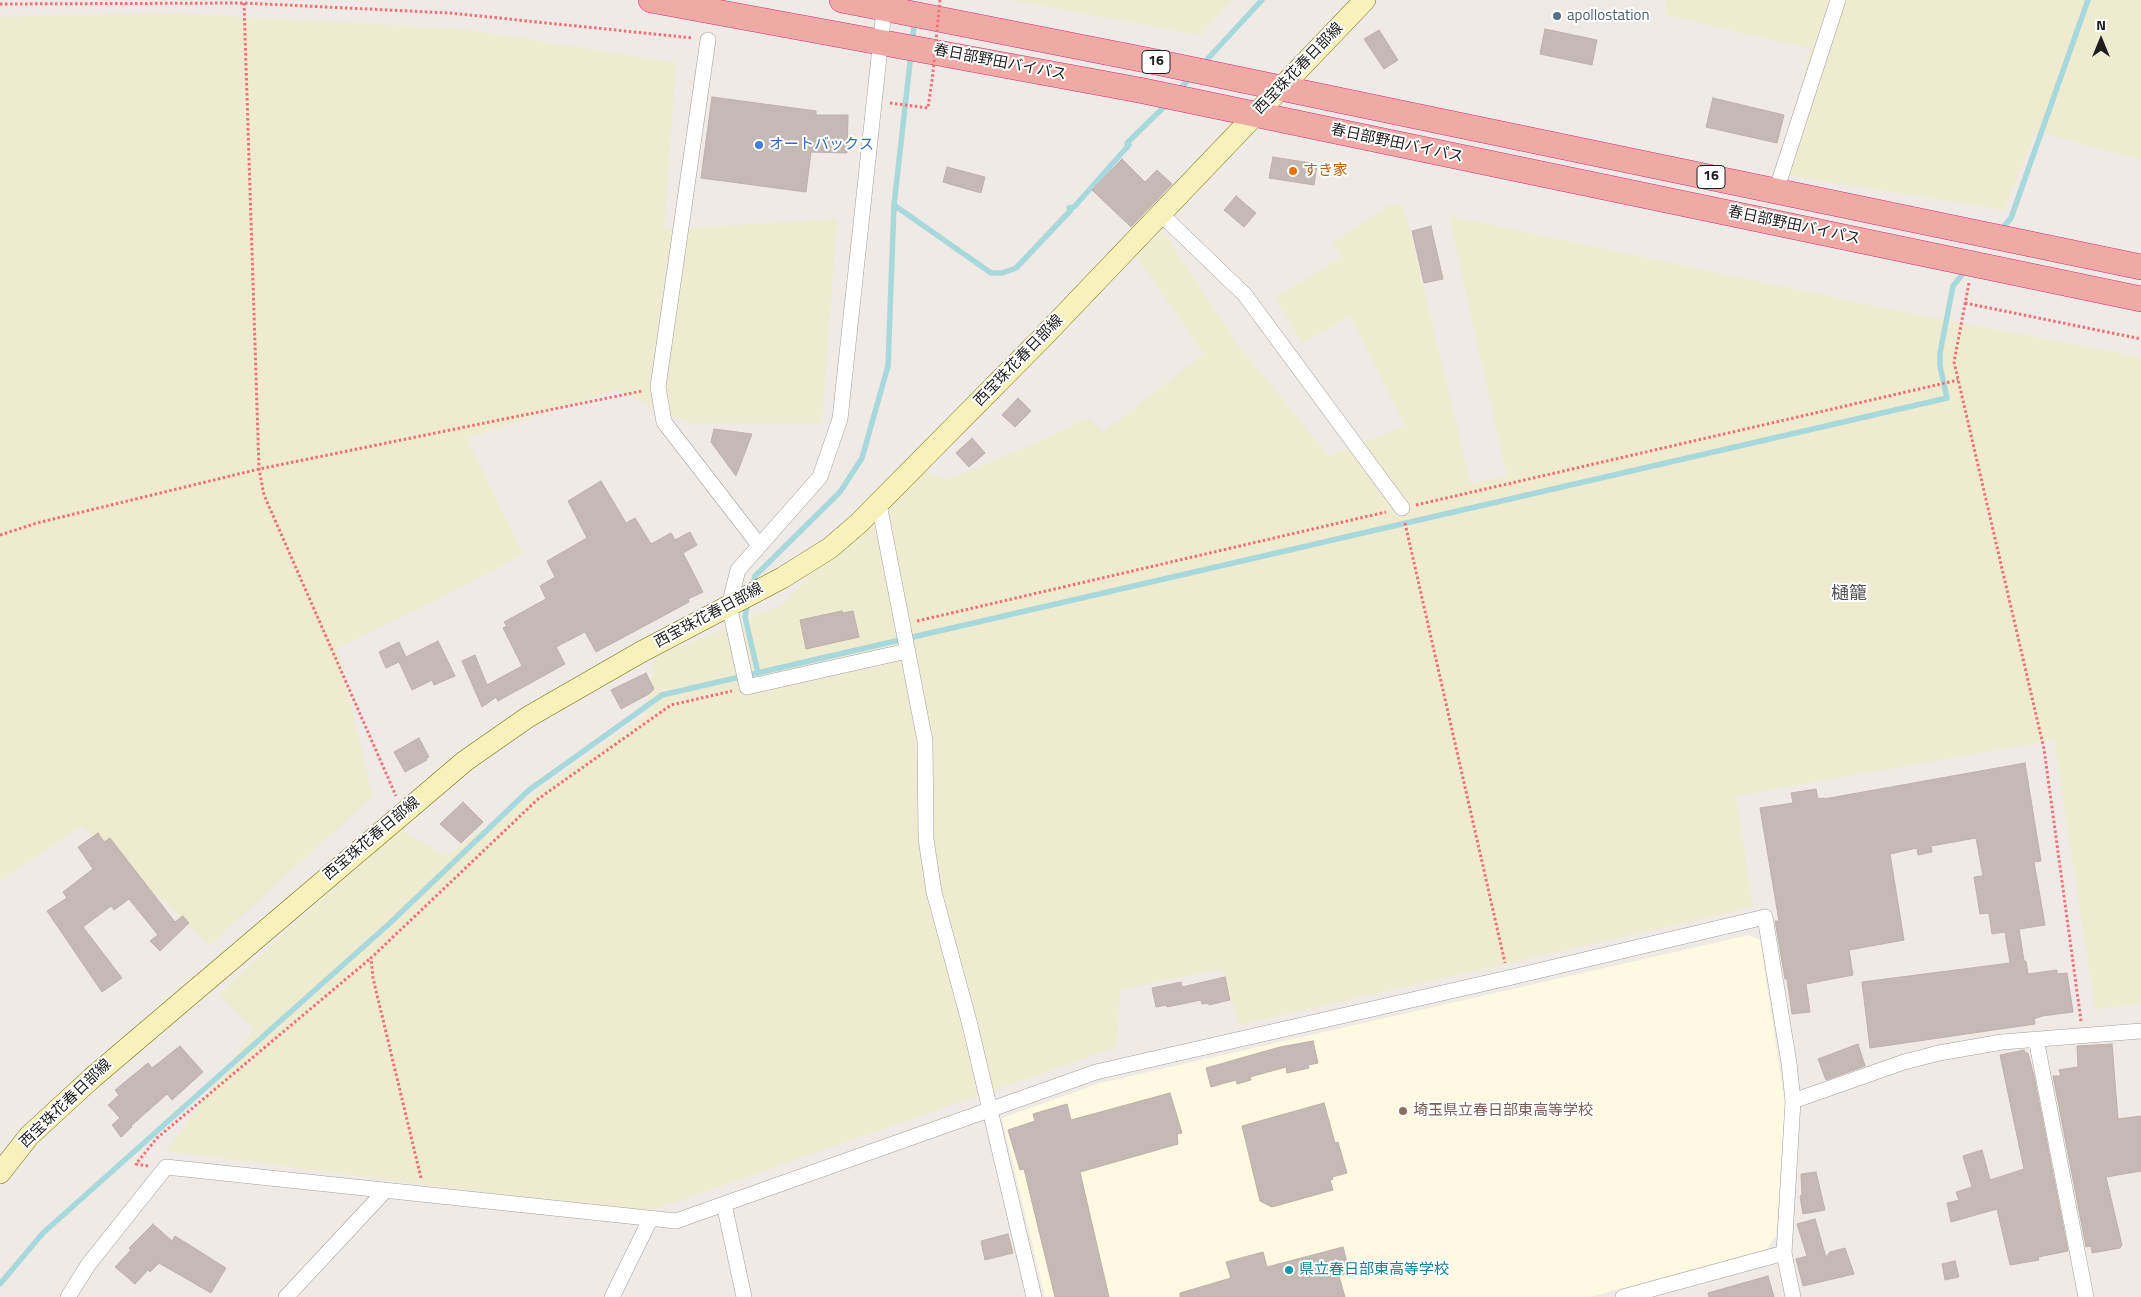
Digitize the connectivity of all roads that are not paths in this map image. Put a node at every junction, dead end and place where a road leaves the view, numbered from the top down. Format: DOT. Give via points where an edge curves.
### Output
graph roads {
  1 [pos="652,0"];
  2 [pos="842,0"];
  3 [pos="1365,0"];
  4 [pos="1838,0"];
  5 [pos="885,4"];
  6 [pos="708,40"];
  7 [pos="881,41"];
  8 [pos="1281,88"];
  9 [pos="1256,114"];
  10 [pos="1776,191"];
  11 [pos="1161,214"];
  12 [pos="2141,266"];
  13 [pos="2141,299"];
  14 [pos="879,504"];
  15 [pos="1402,508"];
  16 [pos="759,545"];
  17 [pos="733,603"];
  18 [pos="907,651"];
  19 [pos="2141,1031"];
  20 [pos="2036,1039"];
  21 [pos="1793,1101"];
  22 [pos="989,1108"];
  23 [pos="0,1172"];
  24 [pos="385,1191"];
  25 [pos="724,1204"];
  26 [pos="650,1220"];
  27 [pos="1784,1253"];
  28 [pos="68,1297"];
  29 [pos="286,1297"];
  30 [pos="612,1297"];
  31 [pos="744,1297"];
  32 [pos="1034,1297"];
  33 [pos="1622,1297"];
  34 [pos="1793,1297"];
  35 [pos="2086,1297"];
  1 -- 7 [label="highway, 春日部野田バイパス / 16"];
  2 -- 5 [label="highway, 春日部野田バイパス / 16"];
  3 -- 8 [label="main road, 西宝珠花春日部線"];
  4 -- 10 [label="street"];
  5 -- 7 [label="street"];
  5 -- 8 [label="highway, 春日部野田バイパス / 16"];
  6 -- 16 [label="street" via="658,387 664,422"];
  7 -- 9 [label="highway, 春日部野田バイパス / 16"];
  7 -- 16 [label="street" via="840,419 820,477"];
  8 -- 9 [label="main road, 西宝珠花春日部線"];
  8 -- 10 [label="highway, 春日部野田バイパス / 16"];
  9 -- 11 [label="main road, 西宝珠花春日部線"];
  9 -- 13 [label="highway, 春日部野田バイパス / 16"];
  10 -- 12 [label="highway, 春日部野田バイパス / 16"];
  11 -- 14 [label="main road, 西宝珠花春日部線"];
  11 -- 15 [label="street" via="1244,295"];
  14 -- 17 [label="main road, 西宝珠花春日部線" via="830,548"];
  14 -- 18 [label="street"];
  16 -- 17 [label="street" via="738,570"];
  17 -- 18 [label="street" via="747,687"];
  17 -- 23 [label="main road, 西宝珠花春日部線" via="528,717 465,761 92,1078 29,1136"];
  18 -- 22 [label="street" via="925,741 926,839 934,892"];
  19 -- 20 [label="street"];
  20 -- 21 [label="street" via="1939,1053"];
  20 -- 35 [label="street"];
  21 -- 22 [label="street" via="1765,917 1096,1072"];
  21 -- 27 [label="street"];
  22 -- 25 [label="street"];
  22 -- 32 [label="street"];
  24 -- 26 [label="street"];
  24 -- 28 [label="street" via="166,1168 88,1265"];
  24 -- 29 [label="street"];
  25 -- 26 [label="street" via="676,1221"];
  25 -- 31 [label="street"];
  26 -- 30 [label="street"];
  27 -- 33 [label="street"];
  27 -- 34 [label="street"];
}
